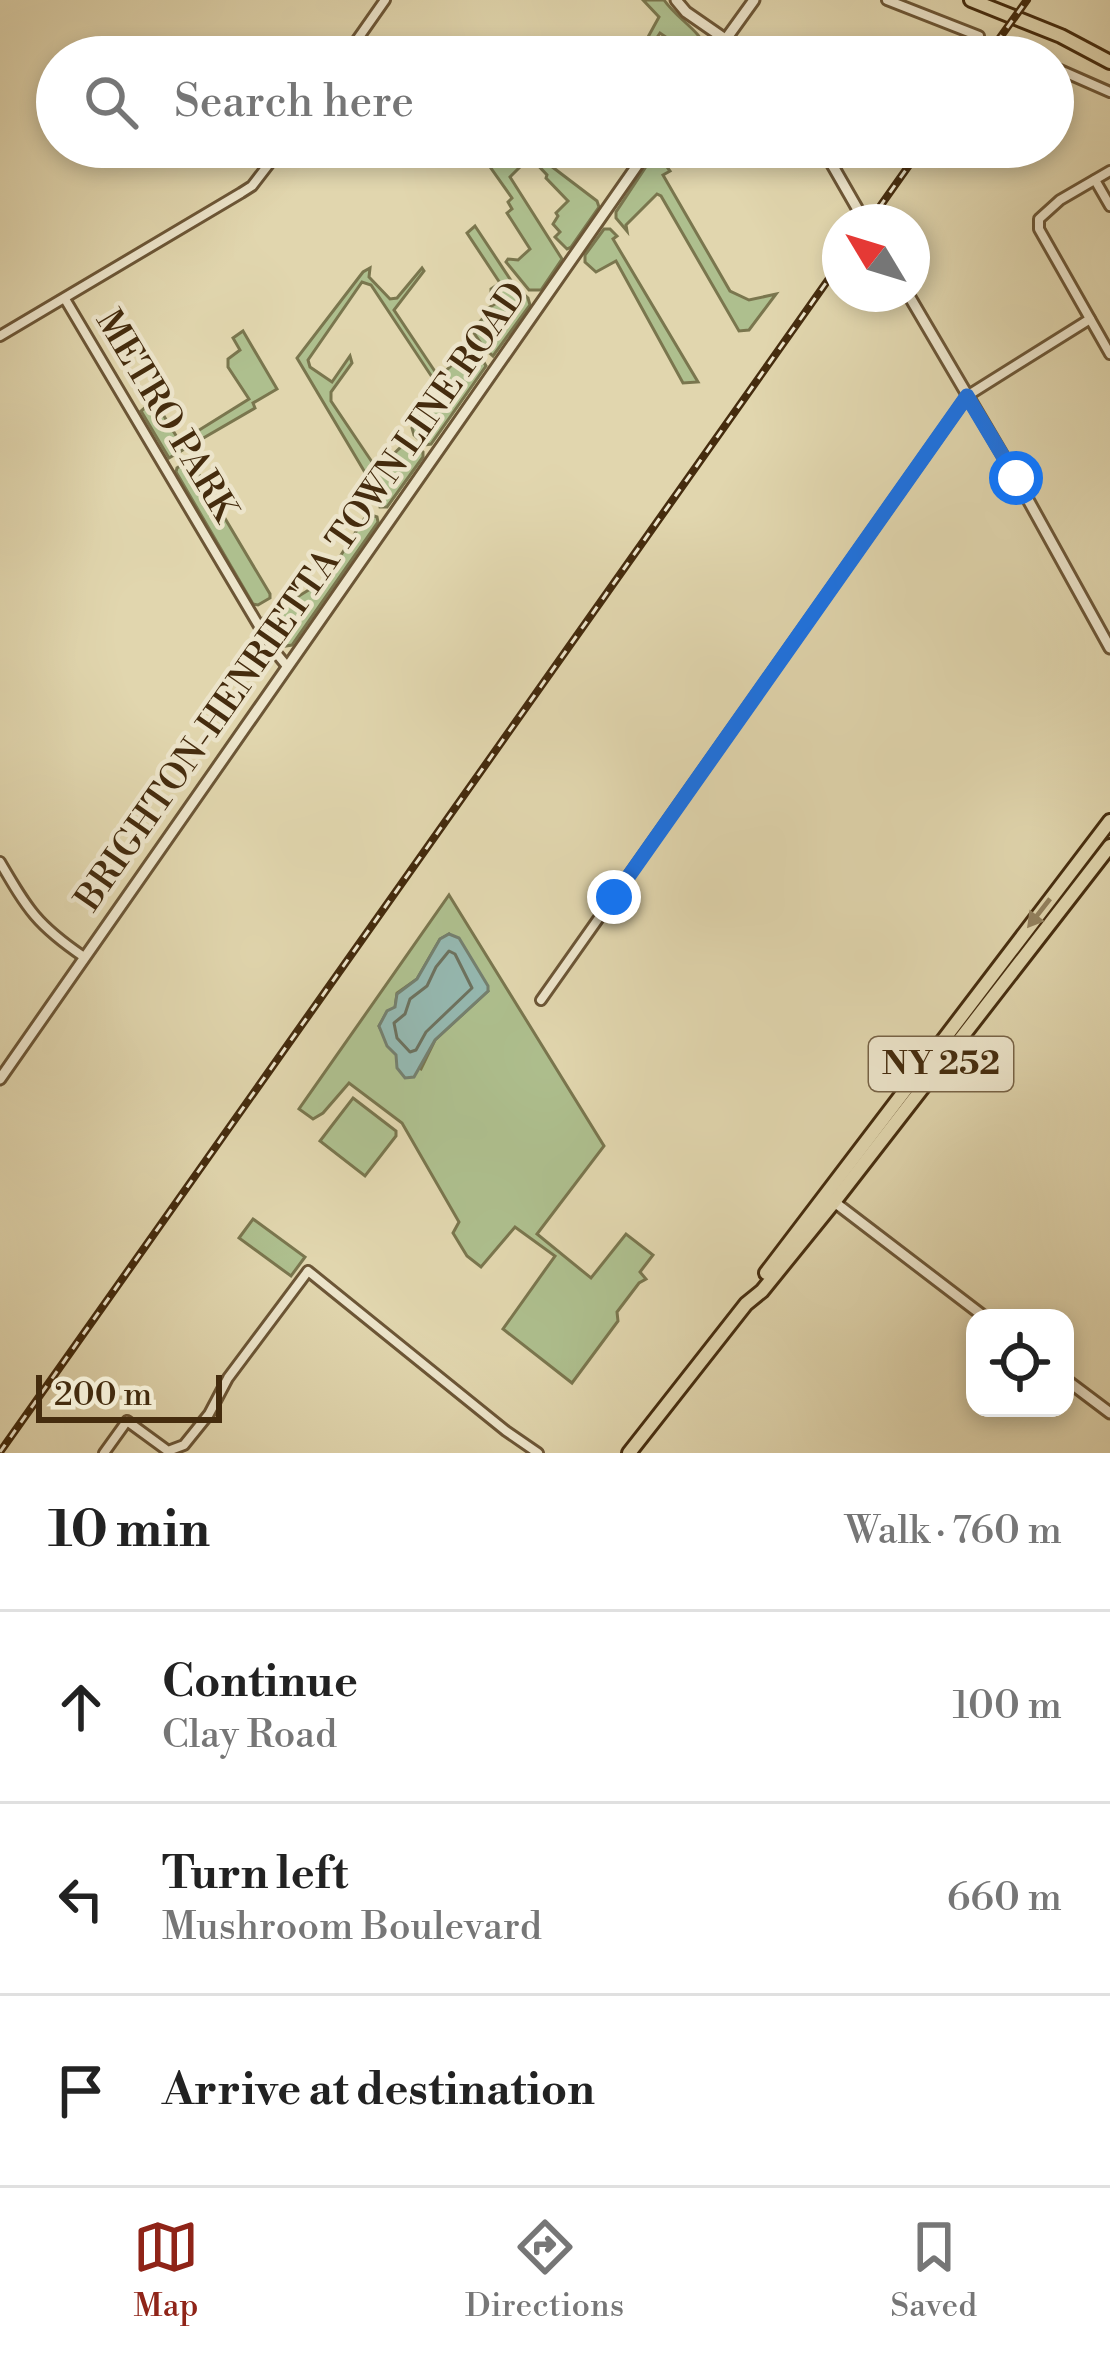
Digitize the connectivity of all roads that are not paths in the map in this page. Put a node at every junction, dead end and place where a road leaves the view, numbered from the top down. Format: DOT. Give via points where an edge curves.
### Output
graph roads {
  1 [pos="385,0"];
  2 [pos="676,0"];
  3 [pos="754,0"];
  4 [pos="887,0"];
  5 [pos="971,0"];
  6 [pos="360,36"];
  7 [pos="722,36"];
  8 [pos="728,36"];
  9 [pos="979,36"];
  10 [pos="1061,36"];
  11 [pos="1074,43"];
  12 [pos="1110,62"];
  13 [pos="1074,76"];
  14 [pos="1110,92"];
  15 [pos="266,168"];
  16 [pos="635,168"];
  17 [pos="834,168"];
  18 [pos="1110,172"];
  19 [pos="1095,180"];
  20 [pos="855,204"];
  21 [pos="1110,206"];
  22 [pos="65,299"];
  23 [pos="918,312"];
  24 [pos="1090,319"];
  25 [pos="0,336"];
  26 [pos="1110,354"];
  27 [pos="967,396"];
  28 [pos="1110,648"];
  29 [pos="286,665"];
  30 [pos="1110,820"];
  31 [pos="1110,846"];
  32 [pos="0,862"];
  33 [pos="84,957"];
  34 [pos="541,1000"];
  35 [pos="0,1079"];
  36 [pos="829,1198"];
  37 [pos="974,1309"];
  38 [pos="1074,1386"];
  39 [pos="1110,1413"];
  40 [pos="104,1453"];
  41 [pos="538,1453"];
  42 [pos="629,1453"];
  1 -- 6 [label="street"];
  2 -- 7 [label="street"];
  3 -- 8 [label="street"];
  4 -- 9 [label="street"];
  5 -- 10 [label="main road"];
  11 -- 12 [label="main road"];
  13 -- 14 [label="street"];
  15 -- 22 [label="street, METRO PARK" via="241,194"];
  16 -- 29 [label="street, BRIGHTON-HENRIETTA TOWN LINE ROAD"];
  17 -- 20 [label="street"];
  18 -- 19 [label="street"];
  19 -- 21 [label="street"];
  19 -- 24 [label="street" via="1052,206 1039,229"];
  22 -- 25 [label="street"];
  22 -- 29 [label="street, METRO PARK"];
  23 -- 27 [label="street"];
  24 -- 26 [label="street"];
  24 -- 27 [label="street"];
  27 -- 28 [label="street"];
  27 -- 34 [label="street"];
  29 -- 33 [label="street, BRIGHTON-HENRIETTA TOWN LINE ROAD"];
  30 -- 36 [label="main road, NY 252, one-way"];
  31 -- 36 [label="main road, NY 252"];
  32 -- 33 [label="street" via="43,928"];
  33 -- 35 [label="street, BRIGHTON-HENRIETTA TOWN LINE ROAD"];
  36 -- 37 [label="street"];
  36 -- 42 [label="main road, NY 252"];
  38 -- 39 [label="street"];
  40 -- 41 [label="street" via="127,1421 168,1451 184,1445 308,1271"];
}
